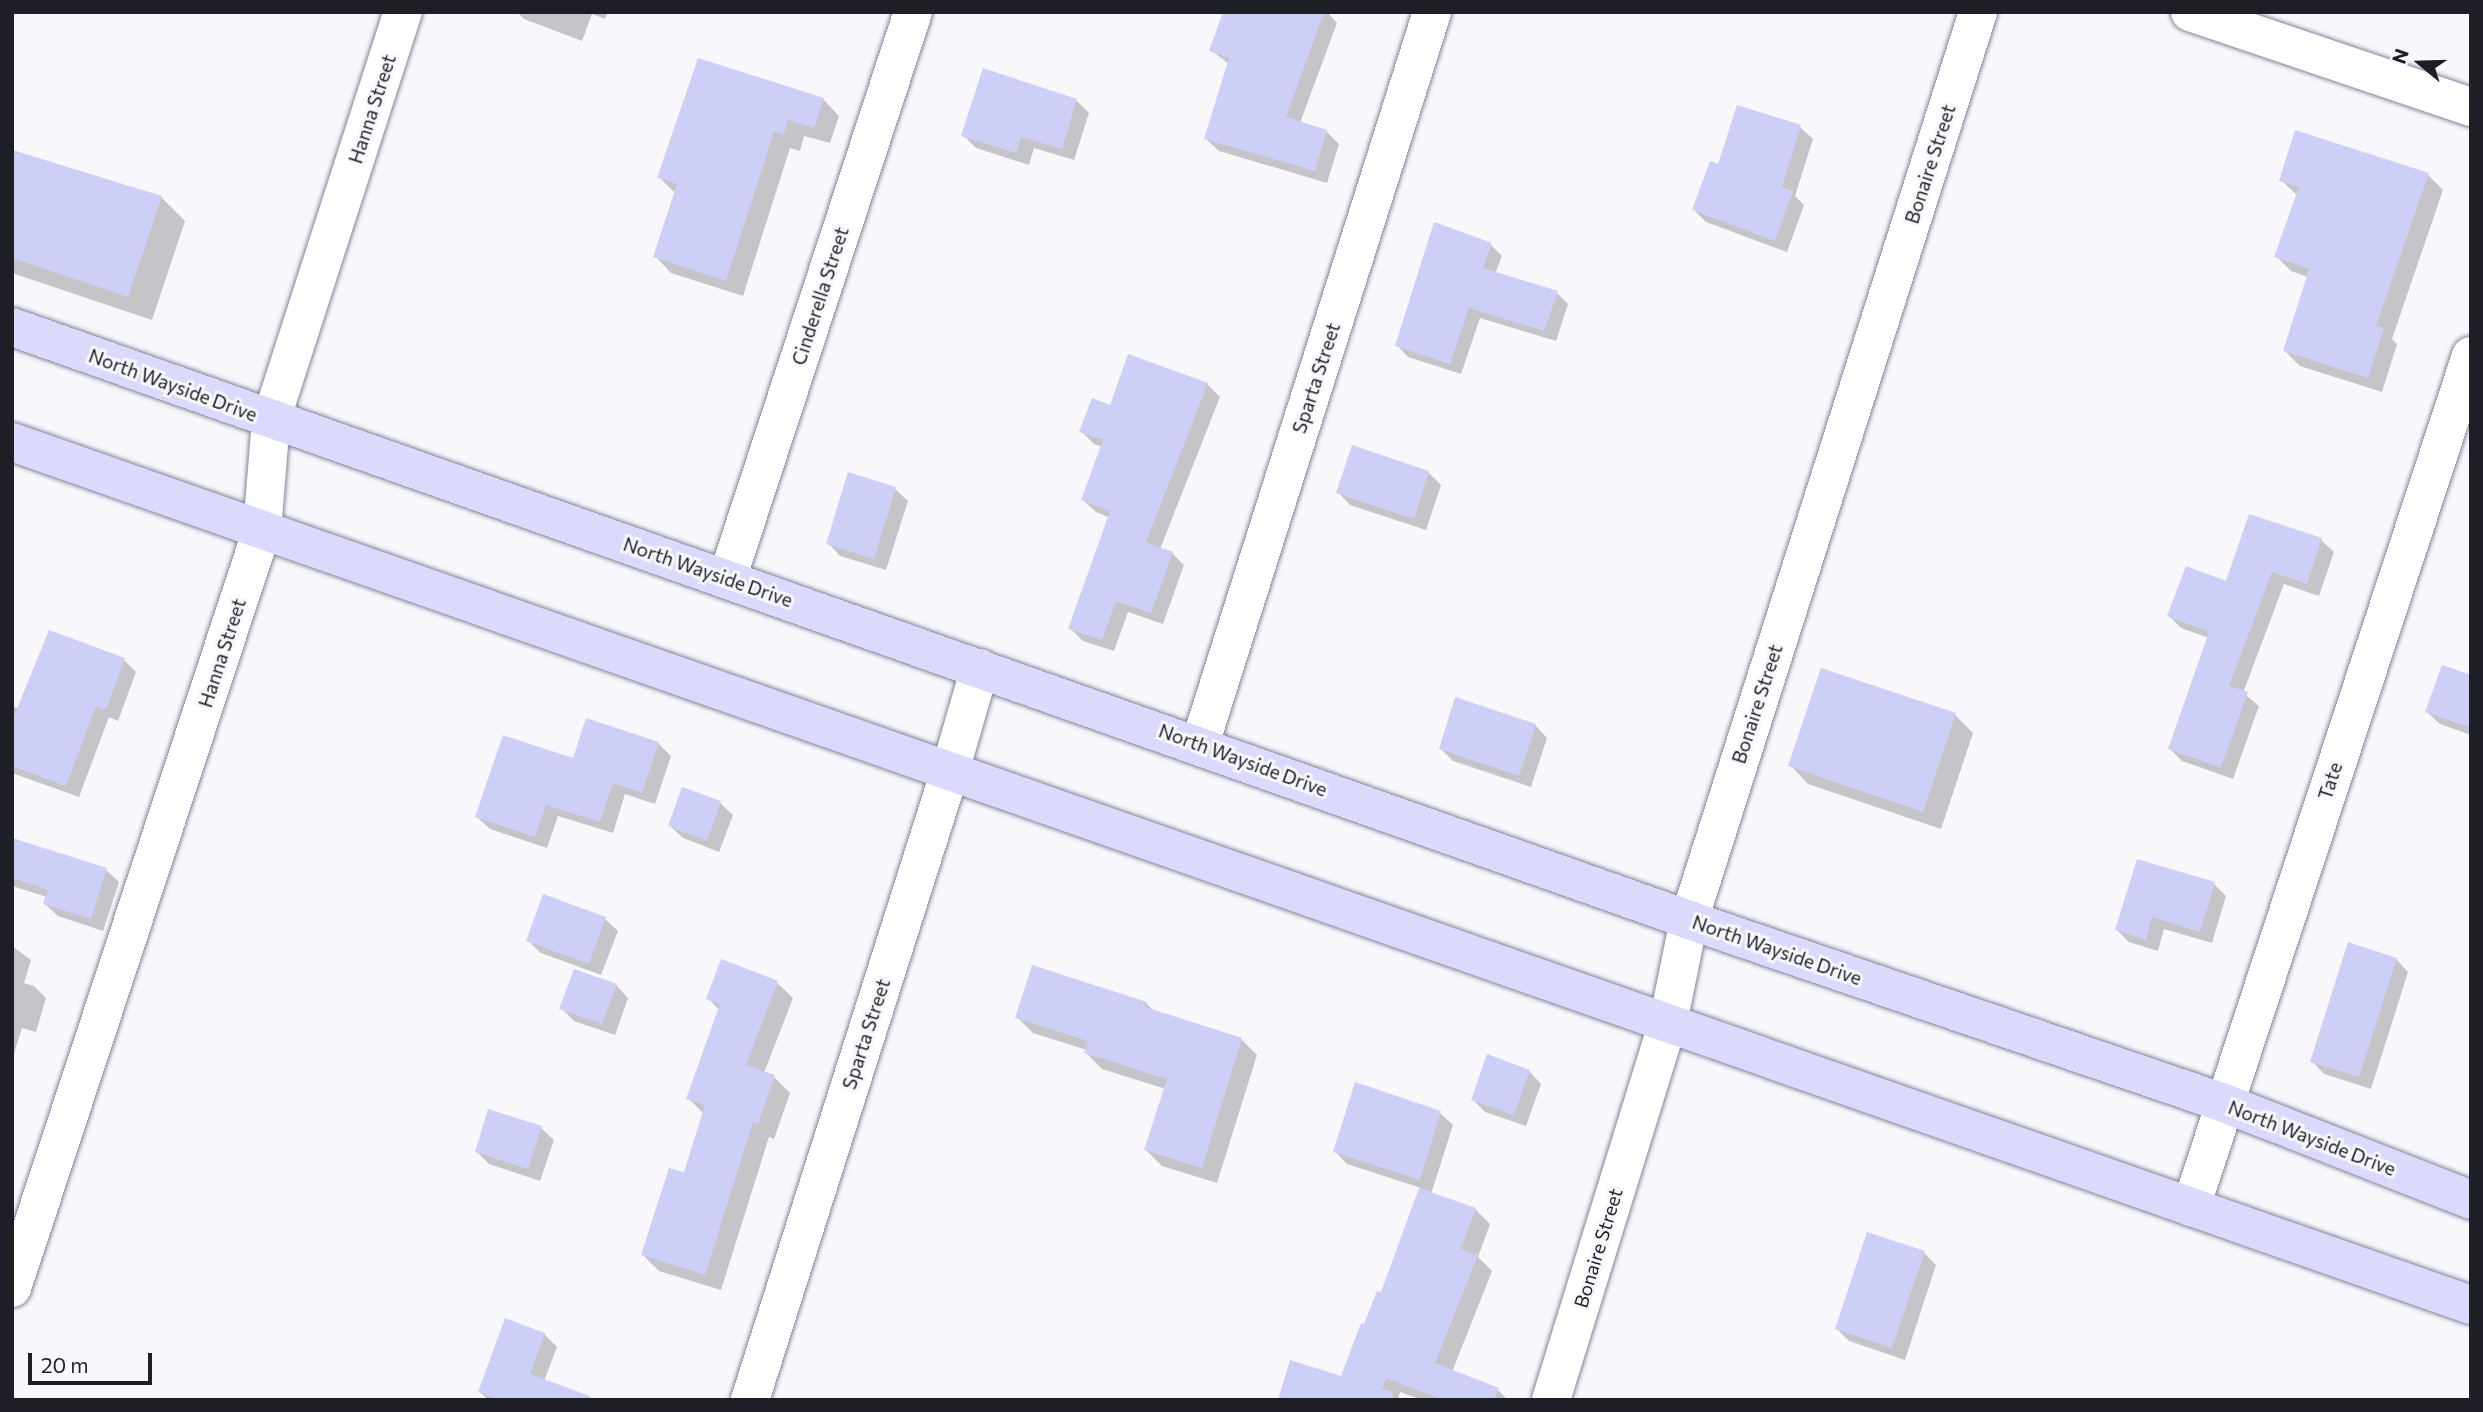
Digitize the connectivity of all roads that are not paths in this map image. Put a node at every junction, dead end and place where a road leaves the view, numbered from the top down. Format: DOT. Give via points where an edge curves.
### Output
graph roads {
  1 [pos="403,12"];
  2 [pos="913,12"];
  3 [pos="1432,12"];
  4 [pos="1978,12"];
  5 [pos="2190,12"];
  6 [pos="2471,107"];
  7 [pos="12,327"];
  8 [pos="2471,356"];
  9 [pos="271,420"];
  10 [pos="12,442"];
  11 [pos="262,530"];
  12 [pos="727,579"];
  13 [pos="980,668"];
  14 [pos="1200,744"];
  15 [pos="950,771"];
  16 [pos="1689,920"];
  17 [pos="1668,1023"];
  18 [pos="2224,1103"];
  19 [pos="2471,1200"];
  20 [pos="2192,1207"];
  21 [pos="12,1288"];
  22 [pos="2471,1305"];
  23 [pos="750,1400"];
  24 [pos="1551,1400"];
  1 -- 9 [label="street, Hanna Street"];
  2 -- 12 [label="street, Cinderella Street"];
  3 -- 14 [label="street, Sparta Street"];
  4 -- 16 [label="street, Bonaire Street"];
  5 -- 6 [label="street"];
  7 -- 9 [label="main road, North Wayside Drive"];
  8 -- 18 [label="street, Tate"];
  9 -- 11 [label="street, Hanna Street"];
  9 -- 12 [label="main road, North Wayside Drive"];
  10 -- 11 [label="main road"];
  11 -- 15 [label="main road"];
  11 -- 21 [label="street, Hanna Street"];
  12 -- 13 [label="main road, North Wayside Drive"];
  13 -- 14 [label="main road, North Wayside Drive"];
  13 -- 15 [label="street, Sparta Street"];
  14 -- 16 [label="main road, North Wayside Drive"];
  15 -- 17 [label="main road"];
  15 -- 23 [label="street, Sparta Street"];
  16 -- 17 [label="street, Bonaire Street"];
  16 -- 18 [label="main road, North Wayside Drive"];
  17 -- 20 [label="main road"];
  17 -- 24 [label="street, Bonaire Street"];
  18 -- 19 [label="main road, North Wayside Drive"];
  18 -- 20 [label="street, Tate"];
  20 -- 22 [label="main road"];
}
